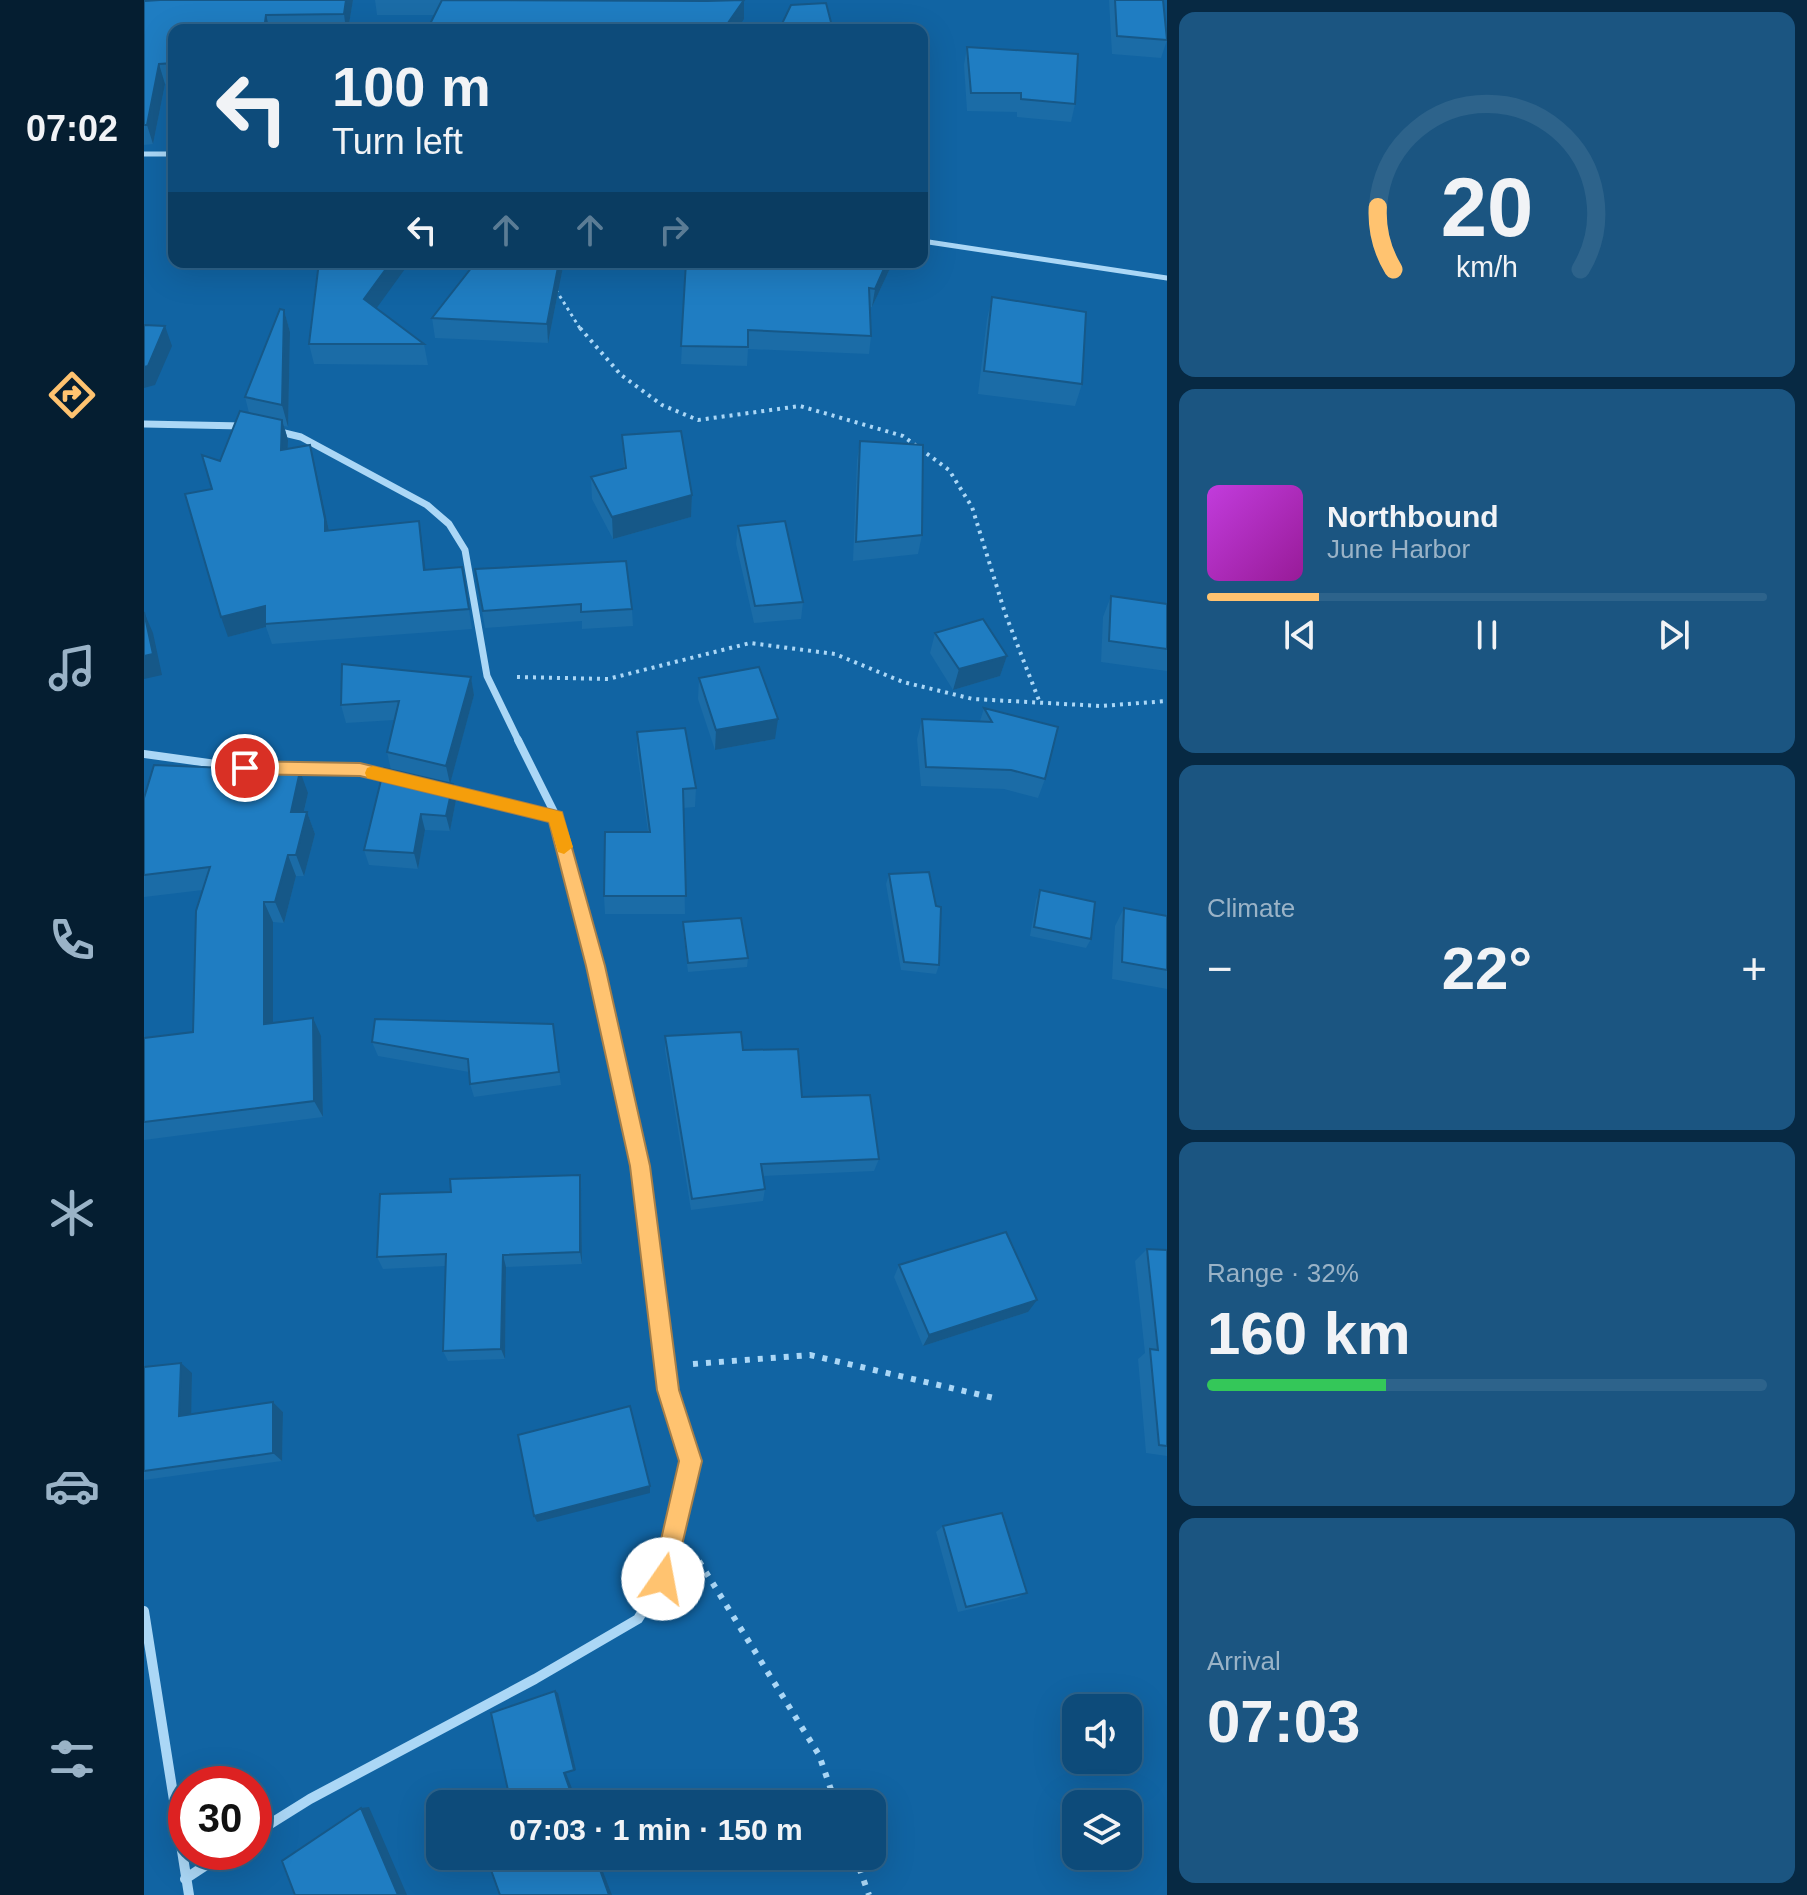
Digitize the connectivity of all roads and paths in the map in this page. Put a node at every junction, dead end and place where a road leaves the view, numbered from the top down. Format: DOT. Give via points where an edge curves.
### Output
graph roads {
  1 [pos="144,154"];
  2 [pos="168,154"];
  3 [pos="928,242"];
  4 [pos="559,277"];
  5 [pos="1167,278"];
  6 [pos="144,424"];
  7 [pos="258,426"];
  8 [pos="273,430"];
  9 [pos="487,676"];
  10 [pos="1167,701"];
  11 [pos="1040,703"];
  12 [pos="144,754"];
  13 [pos="405,780"];
  14 [pos="435,788"];
  15 [pos="556,816"];
  16 [pos="664,1367"];
  17 [pos="994,1398"];
  18 [pos="676,1523"];
  19 [pos="144,1611"];
  20 [pos="831,1790"];
  21 [pos="272,1823"];
  22 [pos="199,1870"];
  23 [pos="860,1870"];
  24 [pos="185,1879"];
  25 [pos="189,1895"];
  26 [pos="869,1895"];
  1 -- 2 [label="street"];
  3 -- 5 [label="street"];
  4 -- 11 [label="path" via="556,292 586,338 621,375 662,405 698,420 800,406 903,436 949,470 972,507"];
  6 -- 7 [label="street"];
  8 -- 9 [label="street" via="301,437 427,505 449,524 465,550"];
  9 -- 11 [label="path" via="608,679 750,643 835,654 903,682 973,699"];
  9 -- 15 [label="street"];
  10 -- 11 [label="path"];
  12 -- 13 [label="street" via="245,768 360,770"];
  14 -- 15 [label="street"];
  15 -- 16 [label="street" via="640,1166"];
  16 -- 17 [label="path" via="810,1355"];
  16 -- 18 [label="street" via="690,1461"];
  18 -- 20 [label="path" via="819,1755"];
  18 -- 21 [label="street" via="663,1579 638,1619"];
  19 -- 24 [label="street"];
  22 -- 24 [label="street"];
  23 -- 26 [label="path"];
  24 -- 25 [label="street"];
}
